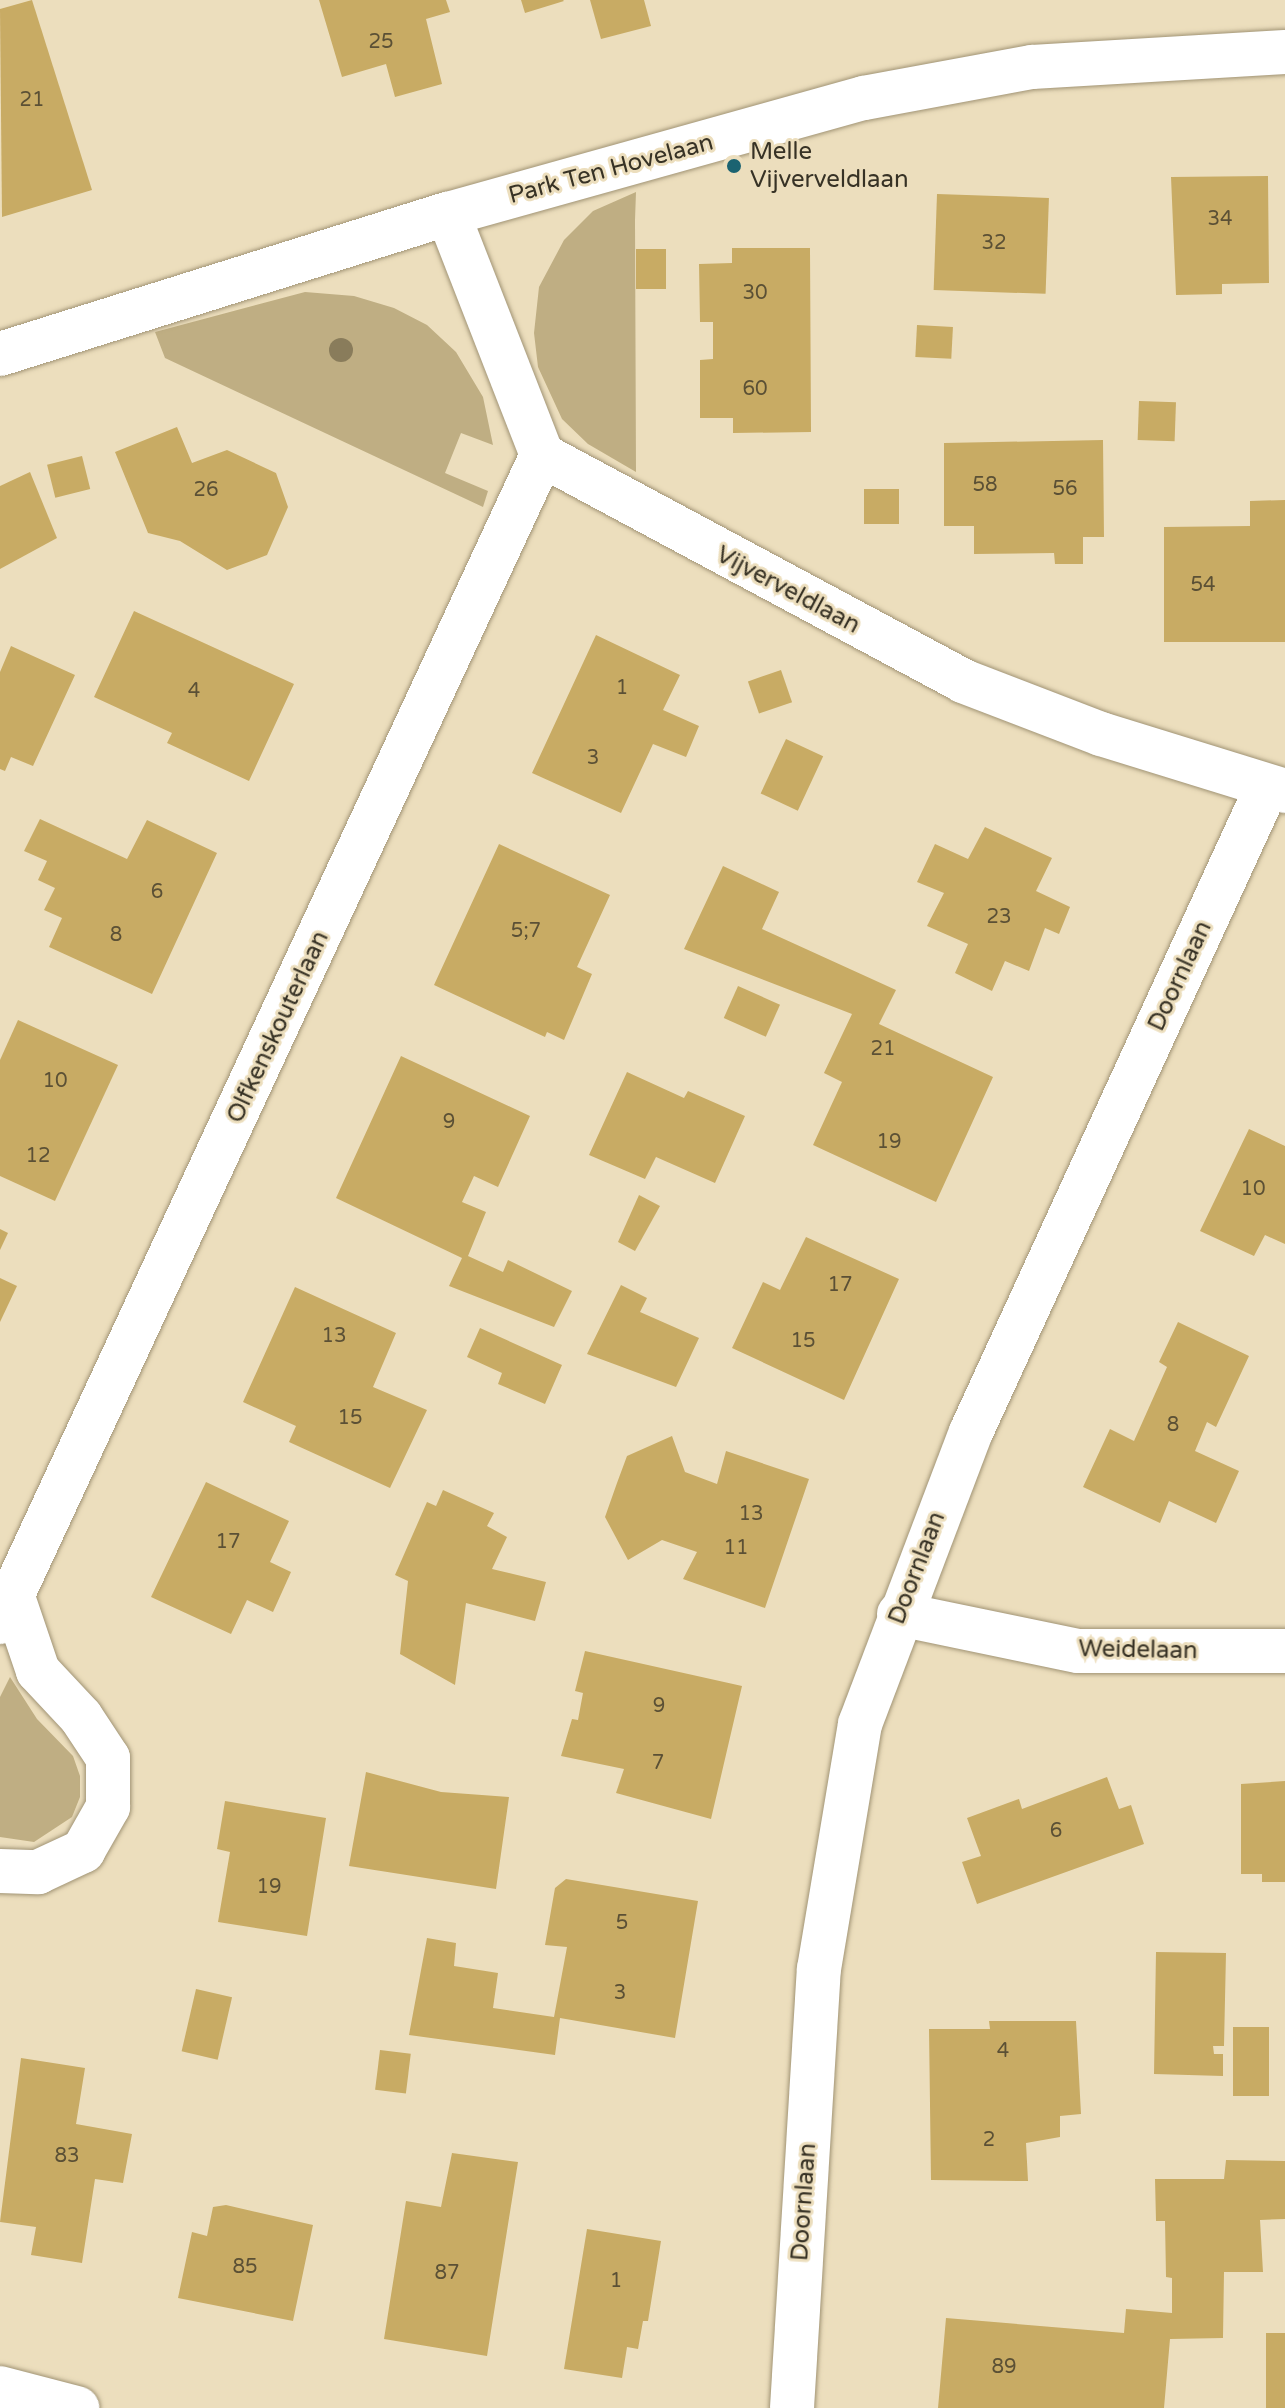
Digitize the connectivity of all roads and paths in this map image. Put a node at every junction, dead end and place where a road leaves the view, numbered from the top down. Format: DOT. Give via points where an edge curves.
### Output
graph roads {
  1 [pos="1285,52"];
  2 [pos="448,214"];
  3 [pos="0,354"];
  4 [pos="542,455"];
  5 [pos="1276,790"];
  6 [pos="6,1610"];
  7 [pos="899,1614"];
  8 [pos="1285,1651"];
  9 [pos="0,1871"];
  10 [pos="0,2388"];
  11 [pos="77,2408"];
  12 [pos="792,2408"];
  1 -- 2 [label="street, Park Ten Hovelaan" via="1032,67 864,98"];
  2 -- 3 [label="street, Park Ten Hovelaan"];
  2 -- 4 [label="street"];
  4 -- 5 [label="street, Vijverveldlaan" via="963,681"];
  4 -- 6 [label="street, Olfkenskouterlaan"];
  5 -- 7 [label="street, Doornlaan" via="971,1432"];
  6 -- 9 [label="street, Olfkenskouterlaan" via="38,1671 81,1717 108,1758 108,1807 83,1851 38,1872"];
  7 -- 8 [label="street, Weidelaan" via="1078,1651"];
  7 -- 12 [label="street, Doornlaan" via="860,1724 819,1969"];
  10 -- 11 [label="street"];
}
